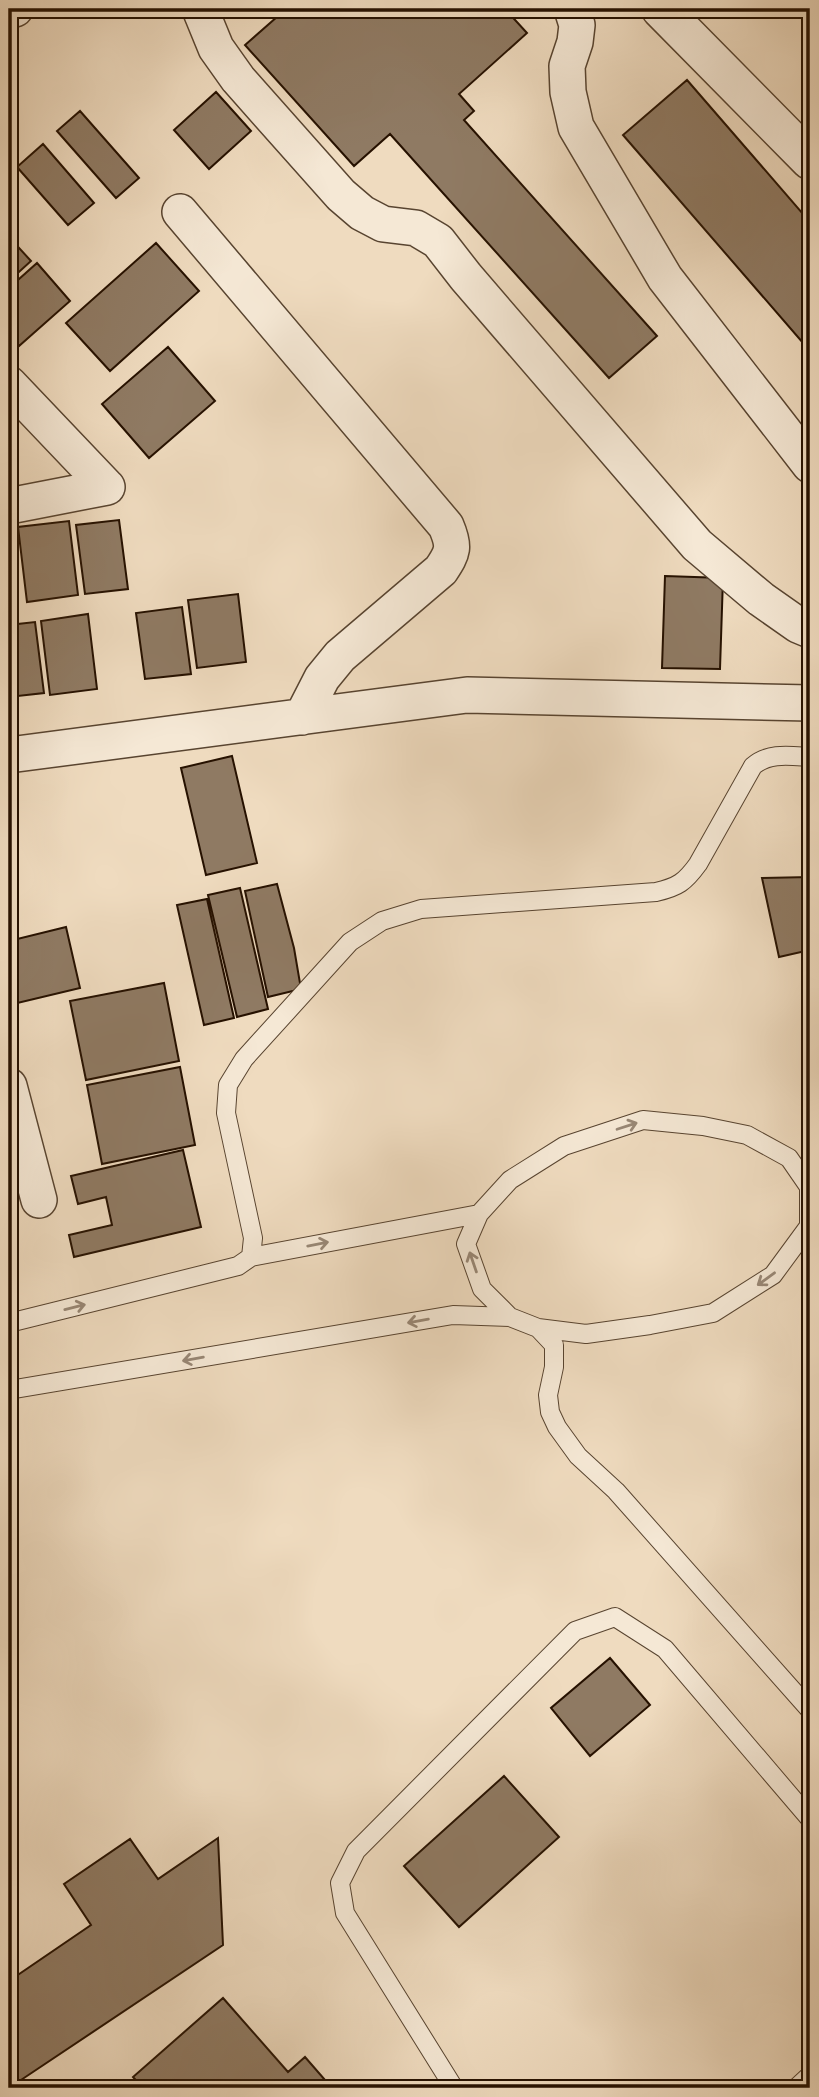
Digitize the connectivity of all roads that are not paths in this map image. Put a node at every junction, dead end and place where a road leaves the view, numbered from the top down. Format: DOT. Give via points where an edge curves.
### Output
graph roads {
  1 [pos="15,9"];
  2 [pos="200,9"];
  3 [pos="572,9"];
  4 [pos="661,9"];
  5 [pos="9,10"];
  6 [pos="810,160"];
  7 [pos="180,212"];
  8 [pos="9,384"];
  9 [pos="810,466"];
  10 [pos="9,506"];
  11 [pos="810,630"];
  12 [pos="810,703"];
  13 [pos="302,717"];
  14 [pos="9,755"];
  15 [pos="810,757"];
  16 [pos="9,1086"];
  17 [pos="39,1200"];
  18 [pos="479,1214"];
  19 [pos="251,1257"];
  20 [pos="510,1317"];
  21 [pos="9,1323"];
  22 [pos="538,1328"];
  23 [pos="9,1390"];
  24 [pos="810,1710"];
  25 [pos="810,1819"];
  26 [pos="810,2075"];
  27 [pos="454,2088"];
  28 [pos="796,2088"];
  1 -- 5 [label="street"];
  2 -- 11 [label="street" via="216,48 238,79 341,195 383,224 416,228 438,241 697,545 761,599"];
  3 -- 9 [label="street" via="577,25 567,66 576,127 665,278"];
  4 -- 6 [label="street"];
  7 -- 13 [label="street" via="438,515 451,538 452,555 441,570 340,656 322,678"];
  8 -- 10 [label="street" via="107,487"];
  12 -- 13 [label="street" via="467,695"];
  13 -- 14 [label="street"];
  15 -- 19 [label="lane" via="773,756 753,766 698,864 675,888 421,909 382,921 349,942 244,1059 228,1085 226,1113 253,1238"];
  16 -- 17 [label="street"];
  19 -- 18 [label="lane, one-way"];
  20 -- 18 [label="lane, one-way" via="482,1289 466,1244"];
  18 -- 22 [label="lane, one-way" via="510,1180 564,1146 643,1120 747,1135 789,1158 809,1187 809,1226 773,1275 713,1313 586,1334"];
  21 -- 19 [label="lane, one-way" via="238,1266"];
  20 -- 22 [label="lane"];
  20 -- 23 [label="lane, one-way" via="453,1315"];
  22 -- 24 [label="lane" via="554,1345 548,1395 557,1427 578,1456 616,1491"];
  25 -- 27 [label="lane" via="665,1649 615,1617 575,1631 356,1851 340,1883 345,1913"];
  26 -- 28 [label="lane"];
}
